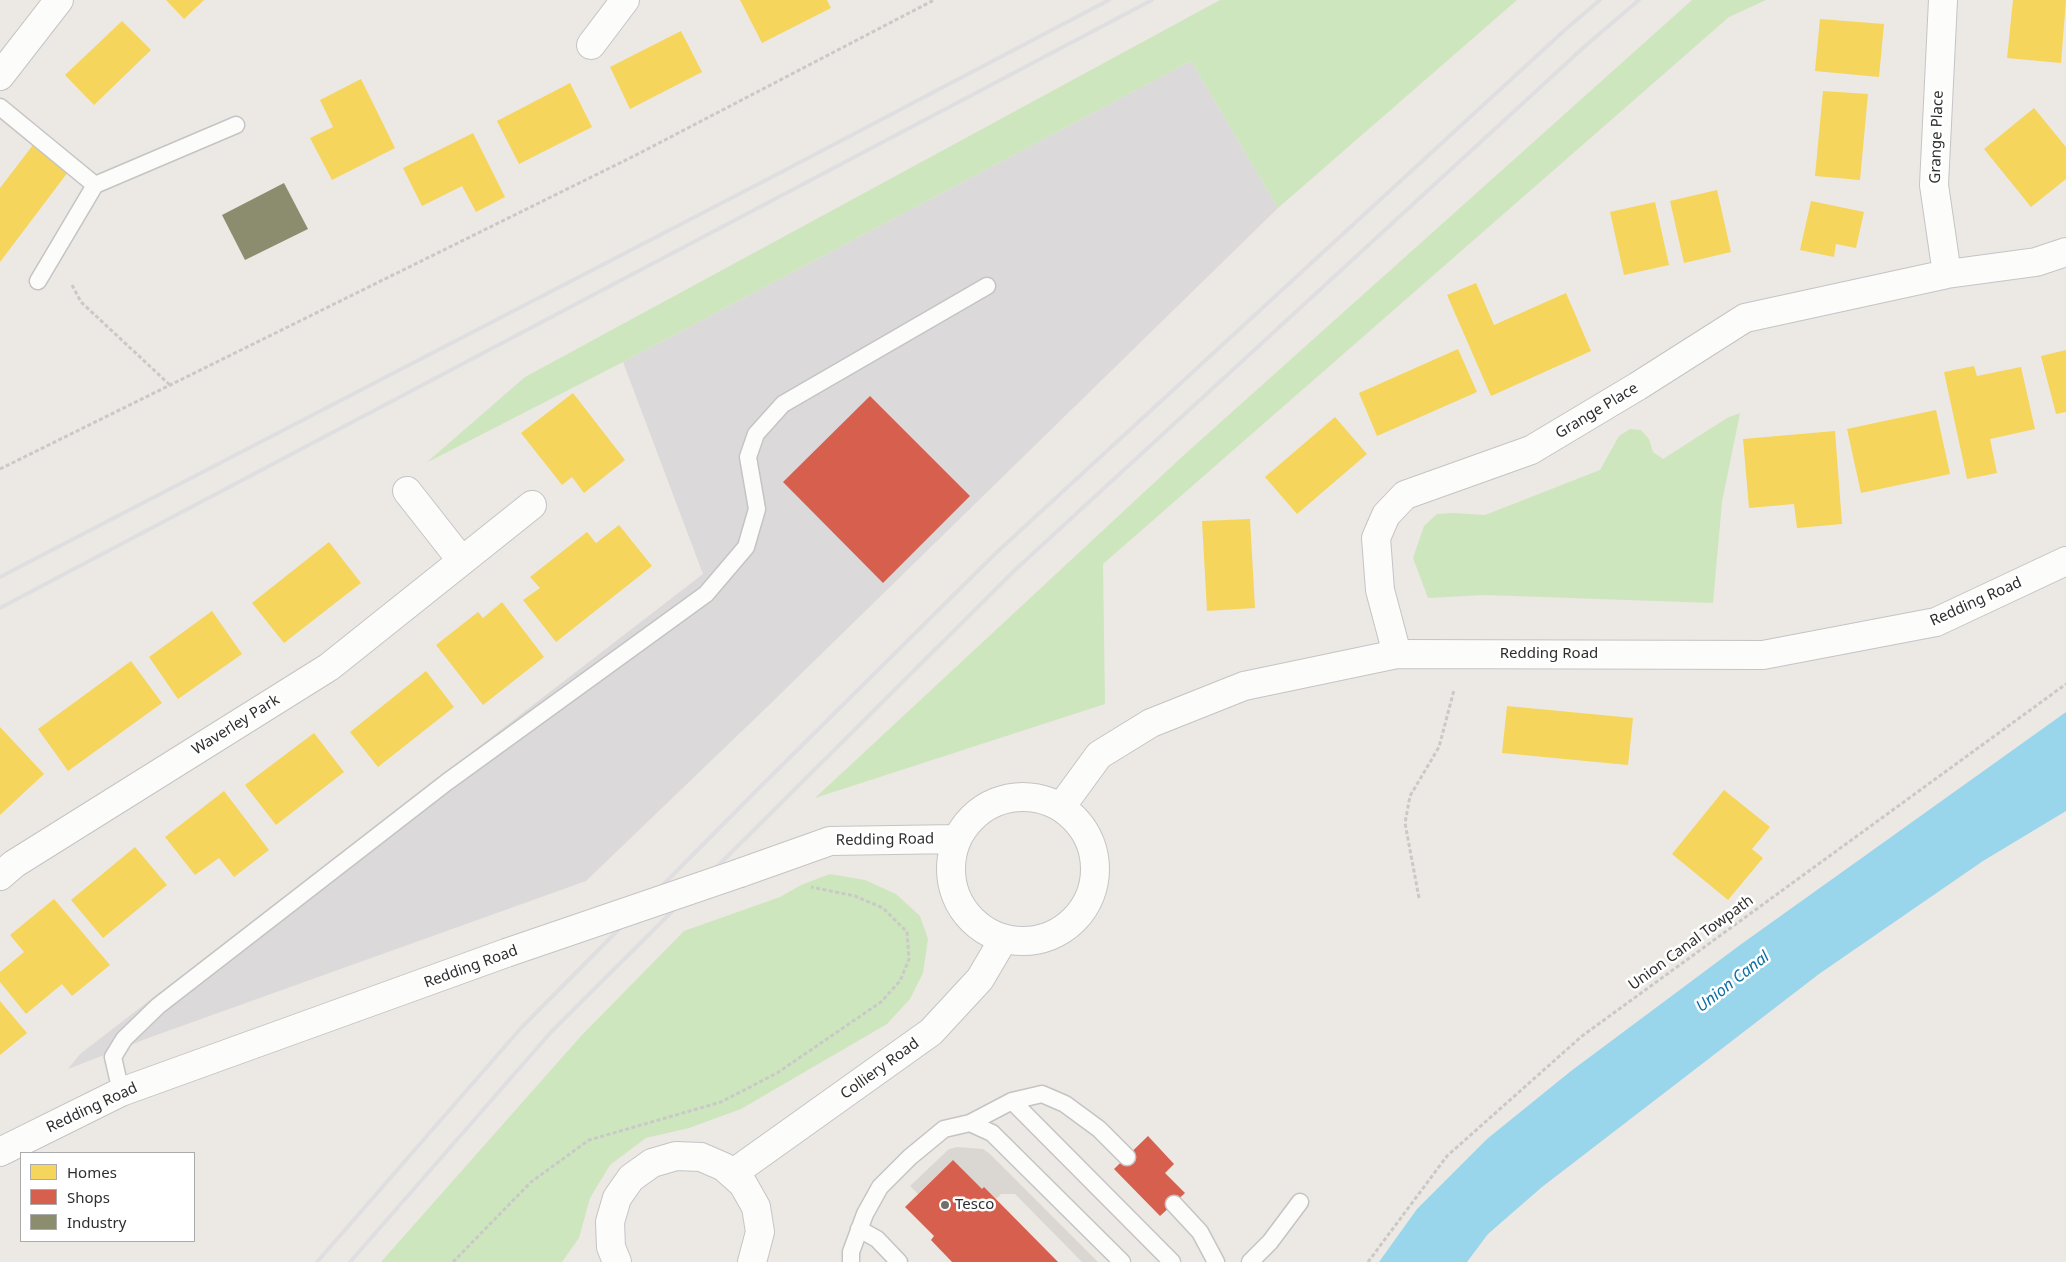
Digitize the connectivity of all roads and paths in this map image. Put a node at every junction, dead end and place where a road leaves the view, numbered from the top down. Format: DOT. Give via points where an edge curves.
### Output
graph roads {
  1 [pos="59,0"];
  2 [pos="625,0"];
  3 [pos="934,0"];
  4 [pos="1943,0"];
  5 [pos="591,45"];
  6 [pos="0,76"];
  7 [pos="0,107"];
  8 [pos="236,125"];
  9 [pos="95,185"];
  10 [pos="2066,252"];
  11 [pos="53,255"];
  12 [pos="1947,274"];
  13 [pos="38,281"];
  14 [pos="987,286"];
  15 [pos="172,386"];
  16 [pos="0,469"];
  17 [pos="407,491"];
  18 [pos="532,505"];
  19 [pos="462,561"];
  20 [pos="2066,561"];
  21 [pos="1397,654"];
  22 [pos="2066,684"];
  23 [pos="1455,686"];
  24 [pos="1061,808"];
  25 [pos="956,839"];
  26 [pos="0,876"];
  27 [pos="810,887"];
  28 [pos="1419,898"];
  29 [pos="1003,940"];
  30 [pos="121,1092"];
  31 [pos="1012,1101"];
  32 [pos="970,1123"];
  33 [pos="0,1152"];
  34 [pos="1127,1157"];
  35 [pos="732,1174"];
  36 [pos="1300,1202"];
  37 [pos="1174,1204"];
  38 [pos="859,1229"];
  39 [pos="453,1262"];
  40 [pos="617,1262"];
  41 [pos="752,1262"];
  42 [pos="850,1262"];
  43 [pos="899,1262"];
  44 [pos="1122,1262"];
  45 [pos="1172,1262"];
  46 [pos="1216,1262"];
  47 [pos="1250,1262"];
  48 [pos="1368,1262"];
  1 -- 6 [label="street"];
  2 -- 5 [label="street"];
  3 -- 15 [label="path" via="634,156"];
  4 -- 12 [label="street, Grange Place" via="1934,185"];
  7 -- 9 [label="lane"];
  8 -- 9 [label="lane"];
  9 -- 11 [label="lane"];
  10 -- 12 [label="street, Grange Place" via="2036,262"];
  11 -- 13 [label="lane"];
  11 -- 15 [label="path" via="82,302"];
  12 -- 21 [label="street, Grange Place" via="1744,318 1531,450 1405,495 1386,515 1376,538 1380,590"];
  14 -- 30 [label="lane" via="783,404 756,434 748,457 757,509 746,547 706,594 447,782 158,1006 124,1039 113,1057"];
  15 -- 16 [label="path"];
  17 -- 19 [label="street"];
  18 -- 19 [label="street, Waverley Park"];
  19 -- 26 [label="street, Waverley Park" via="329,667 14,864"];
  20 -- 21 [label="street, Redding Road" via="1936,622 1763,655"];
  21 -- 24 [label="street, Redding Road" via="1244,686 1151,723 1099,756"];
  22 -- 48 [label="path, Union Canal Towpath" via="1582,1036 1447,1156"];
  23 -- 28 [label="path" via="1439,747 1410,796 1405,823"];
  24 -- 25 [label="street" via="1039,798 1014,797 991,804 971,818"];
  24 -- 29 [label="street" via="1079,822 1090,842 1095,864 1093,888 1084,908 1068,925 1048,937 1026,942"];
  25 -- 29 [label="street" via="950,863 952,888 963,911 980,929"];
  25 -- 30 [label="street, Redding Road, bridge" via="830,841 506,953"];
  27 -- 39 [label="path" via="854,896 883,908 907,932 909,959 900,982 881,1002 777,1073 721,1102 589,1140 531,1182"];
  29 -- 35 [label="street, Colliery Road" via="980,979 931,1032"];
  30 -- 33 [label="street, Redding Road"];
  31 -- 32 [label="lane"];
  31 -- 34 [label="lane" via="1042,1094 1065,1104 1099,1129"];
  31 -- 45 [label="lane"];
  32 -- 38 [label="lane" via="944,1129 910,1157 880,1187"];
  32 -- 44 [label="lane" via="992,1133"];
  35 -- 40 [label="street" via="724,1166 701,1157 676,1156 652,1163 632,1178 617,1198 610,1222 611,1247"];
  35 -- 41 [label="street" via="743,1184 756,1207 760,1232"];
  36 -- 47 [label="lane" via="1270,1242"];
  37 -- 46 [label="lane" via="1200,1232"];
  38 -- 42 [label="lane"];
  38 -- 43 [label="lane" via="877,1239"];
}
